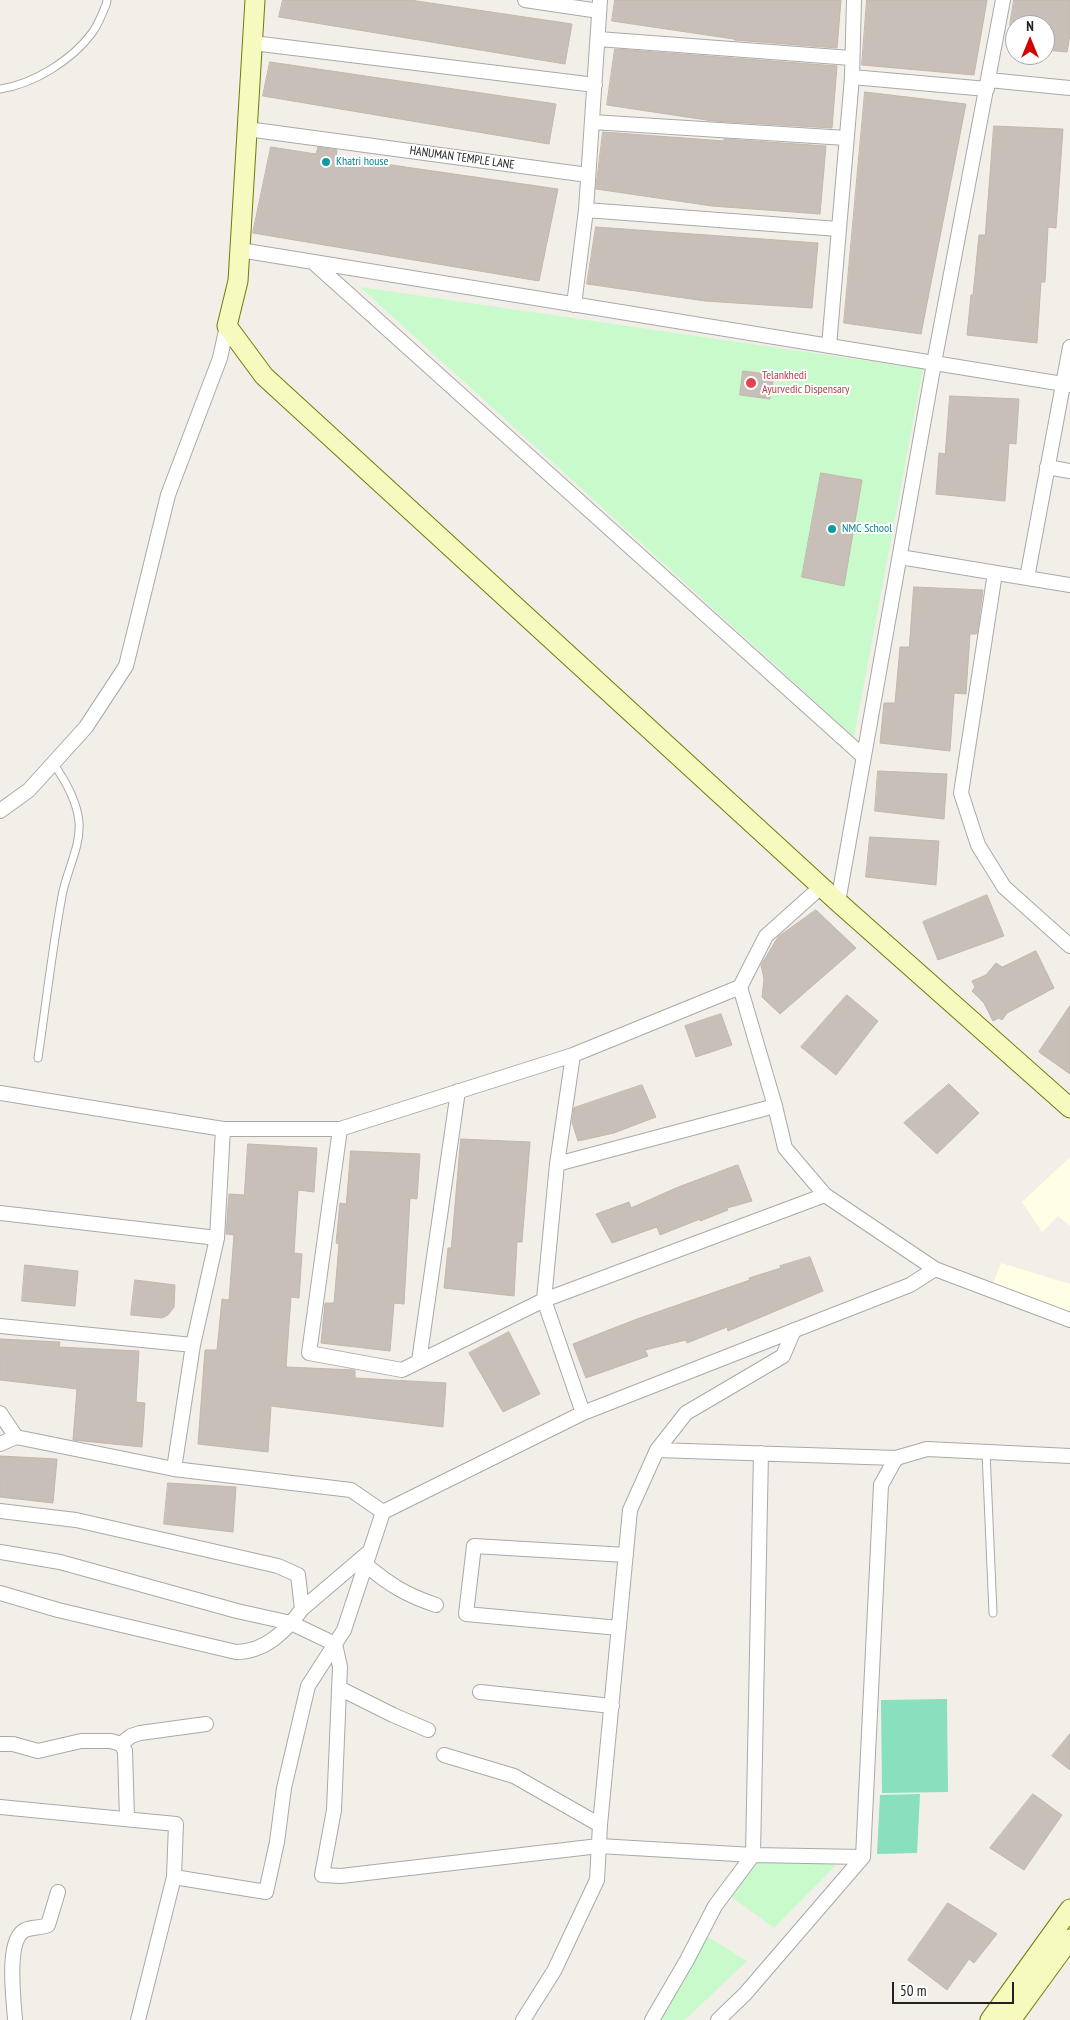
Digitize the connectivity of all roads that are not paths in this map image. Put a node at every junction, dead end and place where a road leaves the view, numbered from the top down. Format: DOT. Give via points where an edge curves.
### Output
graph roads {
  1 [pos="107,0"];
  2 [pos="255,0"];
  3 [pos="525,0"];
  4 [pos="854,0"];
  5 [pos="1003,0"];
  6 [pos="600,5"];
  7 [pos="598,39"];
  8 [pos="252,43"];
  9 [pos="851,58"];
  10 [pos="852,77"];
  11 [pos="988,84"];
  12 [pos="595,86"];
  13 [pos="1070,88"];
  14 [pos="0,89"];
  15 [pos="592,122"];
  16 [pos="247,129"];
  17 [pos="846,138"];
  18 [pos="588,175"];
  19 [pos="586,210"];
  20 [pos="838,229"];
  21 [pos="240,250"];
  22 [pos="314,263"];
  23 [pos="574,305"];
  24 [pos="227,326"];
  25 [pos="829,346"];
  26 [pos="1070,347"];
  27 [pos="934,363"];
  28 [pos="1066,384"];
  29 [pos="1047,468"];
  30 [pos="1070,471"];
  31 [pos="900,557"];
  32 [pos="996,573"];
  33 [pos="1027,578"];
  34 [pos="1070,585"];
  35 [pos="864,757"];
  36 [pos="53,764"];
  37 [pos="0,812"];
  38 [pos="822,886"];
  39 [pos="838,902"];
  40 [pos="1070,946"];
  41 [pos="740,987"];
  42 [pos="573,1055"];
  43 [pos="38,1058"];
  44 [pos="458,1092"];
  45 [pos="0,1093"];
  46 [pos="775,1106"];
  47 [pos="1070,1108"];
  48 [pos="340,1129"];
  49 [pos="223,1130"];
  50 [pos="557,1164"];
  51 [pos="825,1195"];
  52 [pos="0,1213"];
  53 [pos="217,1238"];
  54 [pos="935,1269"];
  55 [pos="544,1300"];
  56 [pos="1070,1320"];
  57 [pos="0,1326"];
  58 [pos="794,1330"];
  59 [pos="193,1345"];
  60 [pos="419,1361"];
  61 [pos="0,1413"];
  62 [pos="583,1413"];
  63 [pos="16,1436"];
  64 [pos="0,1444"];
  65 [pos="658,1450"];
  66 [pos="986,1452"];
  67 [pos="761,1453"];
  68 [pos="1070,1456"];
  69 [pos="896,1458"];
  70 [pos="174,1468"];
  71 [pos="0,1511"];
  72 [pos="383,1512"];
  73 [pos="370,1550"];
  74 [pos="0,1552"];
  75 [pos="626,1555"];
  76 [pos="366,1565"];
  77 [pos="0,1593"];
  78 [pos="436,1605"];
  79 [pos="302,1608"];
  80 [pos="993,1613"];
  81 [pos="292,1623"];
  82 [pos="619,1628"];
  83 [pos="335,1644"];
  84 [pos="339,1688"];
  85 [pos="480,1692"];
  86 [pos="612,1706"];
  87 [pos="206,1724"];
  88 [pos="428,1730"];
  89 [pos="0,1744"];
  90 [pos="121,1744"];
  91 [pos="444,1755"];
  92 [pos="0,1807"];
  93 [pos="126,1818"];
  94 [pos="600,1825"];
  95 [pos="599,1846"];
  96 [pos="753,1855"];
  97 [pos="863,1856"];
  98 [pos="174,1877"];
  99 [pos="58,1892"];
  100 [pos="1070,1909"];
  101 [pos="1070,1939"];
  102 [pos="15,2020"];
  103 [pos="138,2020"];
  104 [pos="523,2020"];
  105 [pos="652,2020"];
  106 [pos="718,2020"];
  107 [pos="990,2020"];
  108 [pos="1011,2020"];
  1 -- 14 [label="lane" via="92,33 67,57 40,77"];
  2 -- 8 [label="street"];
  3 -- 6 [label="street"];
  4 -- 9 [label="street"];
  5 -- 11 [label="street"];
  6 -- 7 [label="street"];
  7 -- 9 [label="street"];
  7 -- 12 [label="street"];
  8 -- 12 [label="street"];
  8 -- 16 [label="street"];
  9 -- 10 [label="street"];
  10 -- 11 [label="street"];
  10 -- 17 [label="street"];
  11 -- 13 [label="street"];
  11 -- 27 [label="street"];
  12 -- 15 [label="street"];
  15 -- 17 [label="street"];
  15 -- 18 [label="street"];
  16 -- 18 [label="street, HANUMAN TEMPLE LANE"];
  16 -- 21 [label="street"];
  17 -- 20 [label="street"];
  18 -- 19 [label="street"];
  19 -- 20 [label="street"];
  19 -- 23 [label="street"];
  20 -- 25 [label="street"];
  21 -- 22 [label="street"];
  21 -- 24 [label="street" via="238,280"];
  22 -- 23 [label="street"];
  22 -- 35 [label="street"];
  23 -- 25 [label="street"];
  24 -- 36 [label="street" via="220,358 168,495 126,666 86,727"];
  24 -- 38 [label="street" via="264,376"];
  25 -- 27 [label="street"];
  26 -- 28 [label="street"];
  27 -- 28 [label="street"];
  27 -- 31 [label="street"];
  28 -- 29 [label="street"];
  29 -- 30 [label="street"];
  29 -- 33 [label="street"];
  31 -- 32 [label="street"];
  31 -- 35 [label="street"];
  32 -- 33 [label="street"];
  32 -- 40 [label="street" via="961,793 978,845 1004,887"];
  33 -- 34 [label="street"];
  35 -- 39 [label="street"];
  36 -- 37 [label="street" via="29,790"];
  36 -- 43 [label="lane" via="71,795 79,830 62,895"];
  38 -- 39 [label="street"];
  38 -- 41 [label="street" via="766,936"];
  39 -- 47 [label="street"];
  41 -- 42 [label="street"];
  41 -- 46 [label="street"];
  42 -- 44 [label="street"];
  42 -- 50 [label="street"];
  44 -- 48 [label="street"];
  44 -- 60 [label="street"];
  45 -- 49 [label="street"];
  46 -- 50 [label="street"];
  46 -- 51 [label="street" via="785,1148"];
  48 -- 49 [label="street"];
  48 -- 60 [label="street" via="309,1353 402,1370"];
  49 -- 53 [label="street"];
  50 -- 55 [label="street"];
  51 -- 54 [label="street"];
  51 -- 55 [label="street"];
  52 -- 53 [label="street"];
  53 -- 59 [label="street"];
  54 -- 56 [label="street"];
  54 -- 58 [label="street" via="910,1285"];
  55 -- 60 [label="street"];
  55 -- 62 [label="street"];
  57 -- 59 [label="street"];
  58 -- 62 [label="street"];
  58 -- 65 [label="street" via="783,1356 686,1413"];
  59 -- 70 [label="street"];
  61 -- 63 [label="street"];
  62 -- 72 [label="street"];
  63 -- 64 [label="street"];
  63 -- 70 [label="street"];
  65 -- 67 [label="street"];
  65 -- 75 [label="street" via="630,1510"];
  66 -- 68 [label="street"];
  66 -- 69 [label="street" via="928,1449"];
  66 -- 80 [label="lane"];
  67 -- 69 [label="street"];
  67 -- 96 [label="street"];
  69 -- 97 [label="street" via="881,1485"];
  70 -- 72 [label="street" via="351,1490"];
  71 -- 79 [label="street" via="76,1520 278,1566 298,1576"];
  72 -- 73 [label="street"];
  73 -- 76 [label="street"];
  73 -- 79 [label="street"];
  74 -- 81 [label="street" via="60,1562"];
  75 -- 82 [label="street"];
  75 -- 82 [label="street" via="474,1546 466,1614"];
  76 -- 78 [label="street" via="408,1595"];
  76 -- 83 [label="street" via="344,1630"];
  77 -- 81 [label="street" via="236,1652 250,1652 263,1647"];
  79 -- 81 [label="street"];
  81 -- 83 [label="street"];
  82 -- 86 [label="street"];
  83 -- 84 [label="street" via="340,1667"];
  83 -- 98 [label="street" via="308,1686 284,1788 266,1892"];
  84 -- 88 [label="street"];
  84 -- 95 [label="street" via="334,1810 322,1875 341,1876"];
  85 -- 86 [label="street"];
  86 -- 94 [label="street"];
  87 -- 90 [label="street" via="140,1733"];
  89 -- 90 [label="street" via="38,1751 81,1741"];
  90 -- 93 [label="street" via="125,1751"];
  91 -- 94 [label="street" via="514,1776"];
  92 -- 93 [label="street"];
  93 -- 98 [label="street" via="176,1824"];
  94 -- 95 [label="street"];
  95 -- 96 [label="street"];
  95 -- 104 [label="street" via="597,1880 554,1971"];
  96 -- 97 [label="street"];
  96 -- 105 [label="street" via="715,1906"];
  97 -- 106 [label="street" via="745,1994"];
  98 -- 103 [label="street"];
  99 -- 102 [label="street" via="48,1925 25,1930 15,1945 12,1958"];
  100 -- 107 [label="street"];
  101 -- 108 [label="street"];
}
